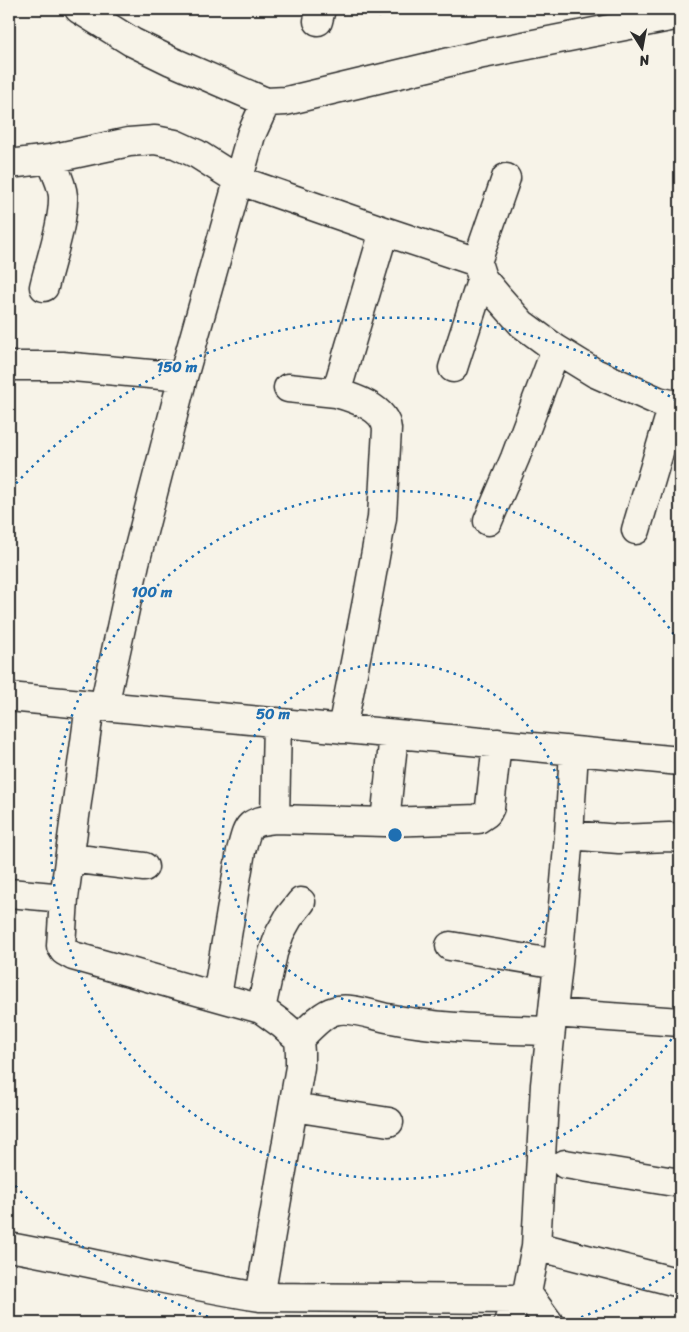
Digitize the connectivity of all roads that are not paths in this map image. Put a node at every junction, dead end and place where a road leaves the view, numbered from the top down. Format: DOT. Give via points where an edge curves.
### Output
graph roads {
  1 [pos="78,9"];
  2 [pos="680,15"];
  3 [pos="266,102"];
  4 [pos="50,159"];
  5 [pos="9,164"];
  6 [pos="506,178"];
  7 [pos="238,180"];
  8 [pos="384,232"];
  9 [pos="480,270"];
  10 [pos="44,287"];
  11 [pos="556,349"];
  12 [pos="9,366"];
  13 [pos="453,368"];
  14 [pos="183,377"];
  15 [pos="288,388"];
  16 [pos="336,393"];
  17 [pos="677,405"];
  18 [pos="488,521"];
  19 [pos="636,530"];
  20 [pos="9,697"];
  21 [pos="97,705"];
  22 [pos="277,722"];
  23 [pos="342,728"];
  24 [pos="394,734"];
  25 [pos="497,744"];
  26 [pos="574,751"];
  27 [pos="680,761"];
  28 [pos="275,820"];
  29 [pos="385,822"];
  30 [pos="569,835"];
  31 [pos="680,838"];
  32 [pos="70,858"];
  33 [pos="144,867"];
  34 [pos="9,893"];
  35 [pos="64,898"];
  36 [pos="301,902"];
  37 [pos="450,946"];
  38 [pos="558,964"];
  39 [pos="217,996"];
  40 [pos="260,1009"];
  41 [pos="551,1022"];
  42 [pos="680,1022"];
  43 [pos="299,1039"];
  44 [pos="293,1107"];
  45 [pos="390,1122"];
  46 [pos="565,1164"];
  47 [pos="680,1183"];
  48 [pos="9,1246"];
  49 [pos="536,1246"];
  50 [pos="680,1283"];
  51 [pos="260,1297"];
  52 [pos="517,1305"];
  53 [pos="549,1323"];
  1 -- 3 [label="street" via="171,62"];
  2 -- 3 [label="street" via="483,54 286,102"];
  3 -- 7 [label="street" via="251,136"];
  4 -- 5 [label="street"];
  4 -- 7 [label="street" via="129,142 155,140 197,154"];
  4 -- 10 [label="street" via="62,195 62,218"];
  6 -- 9 [label="street"];
  7 -- 8 [label="street"];
  7 -- 14 [label="street"];
  8 -- 9 [label="street"];
  8 -- 16 [label="street"];
  9 -- 11 [label="street" via="522,324"];
  9 -- 13 [label="street"];
  11 -- 17 [label="street" via="595,373 658,401"];
  11 -- 18 [label="street"];
  12 -- 14 [label="street" via="62,366"];
  14 -- 21 [label="street"];
  15 -- 16 [label="street"];
  16 -- 23 [label="street" via="375,409 382,415 388,429 382,518"];
  17 -- 19 [label="street"];
  20 -- 21 [label="street"];
  21 -- 22 [label="street"];
  21 -- 32 [label="street"];
  22 -- 23 [label="street"];
  22 -- 28 [label="street"];
  23 -- 24 [label="street"];
  24 -- 25 [label="street"];
  24 -- 29 [label="street"];
  25 -- 26 [label="street"];
  25 -- 29 [label="street" via="490,807 483,816 473,820"];
  26 -- 27 [label="street"];
  26 -- 30 [label="street"];
  28 -- 29 [label="street"];
  28 -- 39 [label="street" via="259,821 246,831"];
  30 -- 31 [label="street" via="619,839"];
  30 -- 38 [label="street"];
  32 -- 33 [label="street"];
  32 -- 35 [label="street"];
  34 -- 35 [label="street"];
  35 -- 39 [label="street" via="60,940 64,951"];
  36 -- 40 [label="street" via="280,933"];
  37 -- 38 [label="street"];
  38 -- 41 [label="street"];
  39 -- 40 [label="street"];
  40 -- 43 [label="street"];
  41 -- 42 [label="street"];
  41 -- 43 [label="street" via="436,1026 340,1010 328,1014"];
  41 -- 49 [label="street" via="544,1085"];
  43 -- 44 [label="street" via="300,1067"];
  44 -- 45 [label="street"];
  44 -- 51 [label="street"];
  46 -- 47 [label="street"];
  48 -- 51 [label="street"];
  49 -- 50 [label="street"];
  49 -- 52 [label="street"];
  51 -- 52 [label="street"];
  52 -- 53 [label="street"];
}
